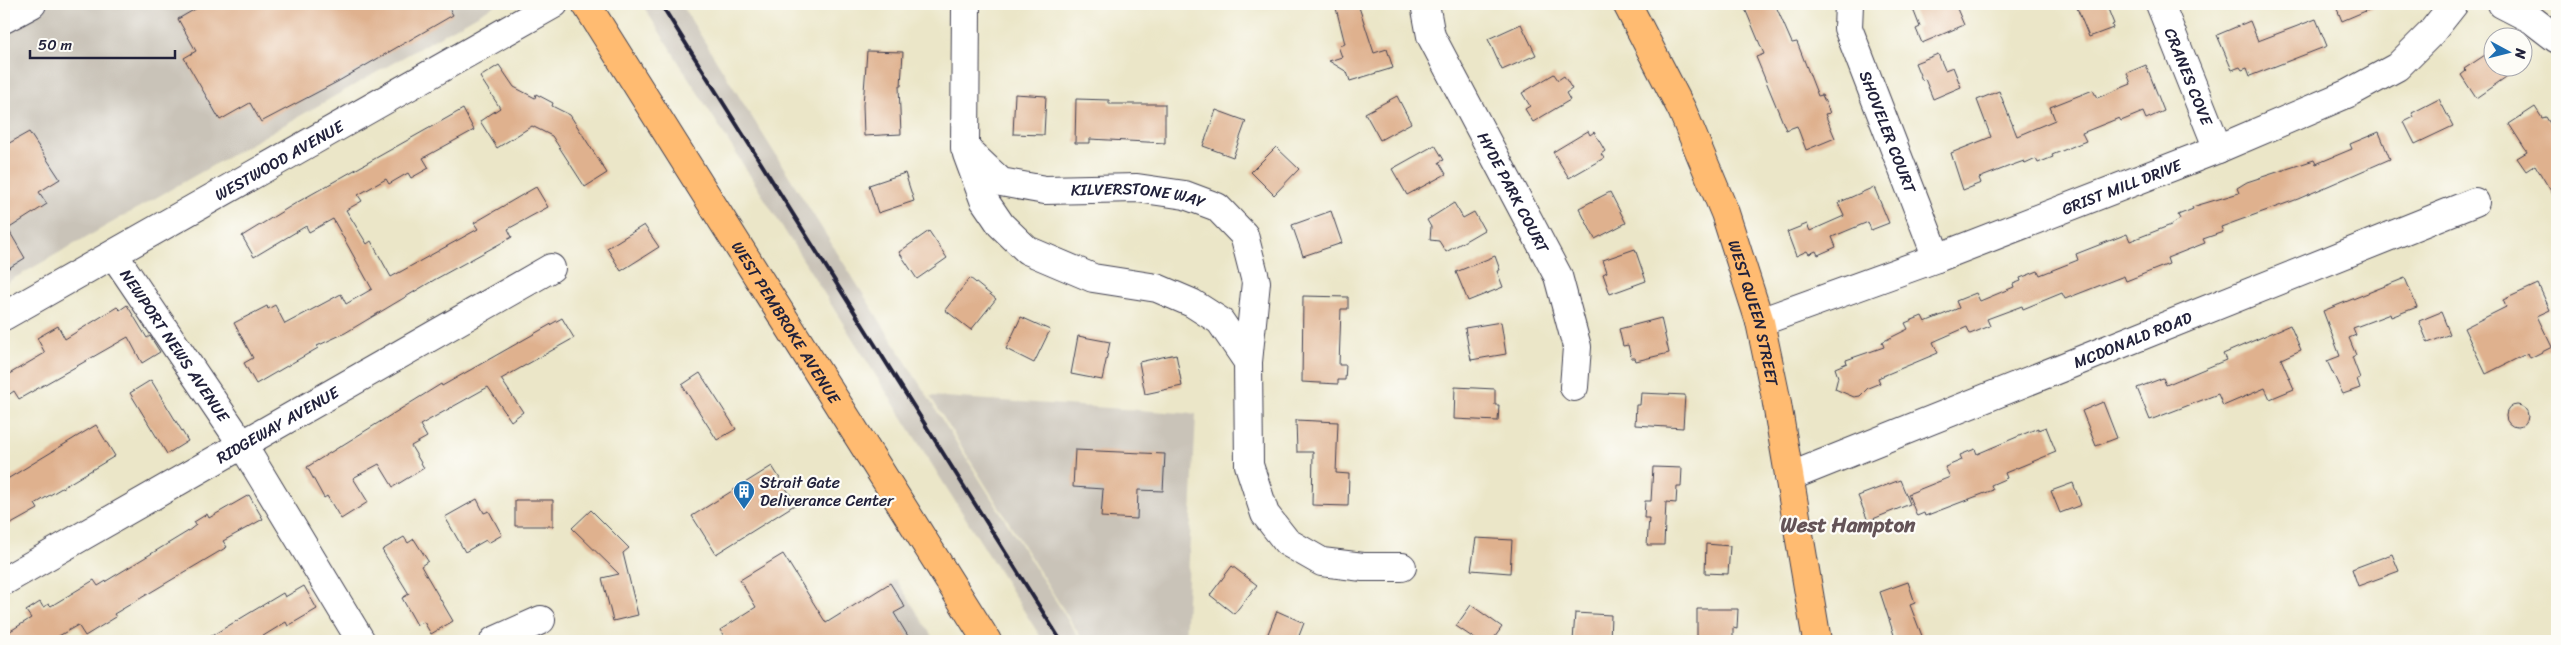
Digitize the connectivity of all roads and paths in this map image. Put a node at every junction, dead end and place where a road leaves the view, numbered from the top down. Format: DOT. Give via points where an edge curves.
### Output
graph roads {
  1 [pos="32,4"];
  2 [pos="554,4"];
  3 [pos="586,4"];
  4 [pos="966,4"];
  5 [pos="1425,4"];
  6 [pos="1627,4"];
  7 [pos="1849,4"];
  8 [pos="2160,4"];
  9 [pos="2454,4"];
  10 [pos="2502,4"];
  11 [pos="4,19"];
  12 [pos="2557,39"];
  13 [pos="965,148"];
  14 [pos="2218,149"];
  15 [pos="2475,202"];
  16 [pos="114,255"];
  17 [pos="1937,258"];
  18 [pos="551,268"];
  19 [pos="4,316"];
  20 [pos="1760,322"];
  21 [pos="1248,362"];
  22 [pos="1574,387"];
  23 [pos="242,444"];
  24 [pos="1789,476"];
  25 [pos="1402,567"];
  26 [pos="4,581"];
  27 [pos="541,620"];
  28 [pos="361,641"];
  29 [pos="494,641"];
  30 [pos="987,641"];
  31 [pos="1817,641"];
  1 -- 11 [label="street"];
  2 -- 16 [label="street, WESTWOOD AVENUE"];
  3 -- 30 [label="main road, WEST PEMBROKE AVENUE"];
  4 -- 13 [label="street"];
  5 -- 22 [label="street, HYDE PARK COURT" via="1431,36 1558,276 1577,347"];
  6 -- 20 [label="main road, WEST QUEEN STREET" via="1682,110 1725,213"];
  7 -- 17 [label="street, SHOVELER COURT" via="1848,28"];
  8 -- 14 [label="street, CRANES COVE"];
  9 -- 14 [label="street, GRIST MILL DRIVE" via="2432,33 2397,67 2349,93"];
  10 -- 12 [label="street" via="2531,19"];
  13 -- 21 [label="street" via="984,200 1001,225 1026,250 1093,278 1157,288 1192,303 1220,321"];
  13 -- 21 [label="street, KILVERSTONE WAY" via="1001,182 1045,190 1137,188 1185,195 1217,207 1244,235 1256,282"];
  14 -- 17 [label="street, GRIST MILL DRIVE"];
  15 -- 24 [label="street, MCDONALD ROAD"];
  16 -- 19 [label="street, WESTWOOD AVENUE"];
  16 -- 23 [label="street, NEWPORT NEWS AVENUE"];
  17 -- 20 [label="street, GRIST MILL DRIVE"];
  18 -- 23 [label="street, RIDGEWAY AVENUE"];
  20 -- 24 [label="main road, WEST QUEEN STREET"];
  21 -- 25 [label="street, KILVERSTONE WAY" via="1249,465 1265,514 1287,542 1322,562"];
  23 -- 26 [label="street, RIDGEWAY AVENUE"];
  23 -- 28 [label="street, NEWPORT NEWS AVENUE"];
  24 -- 31 [label="main road, WEST QUEEN STREET"];
  27 -- 29 [label="street"];
}
